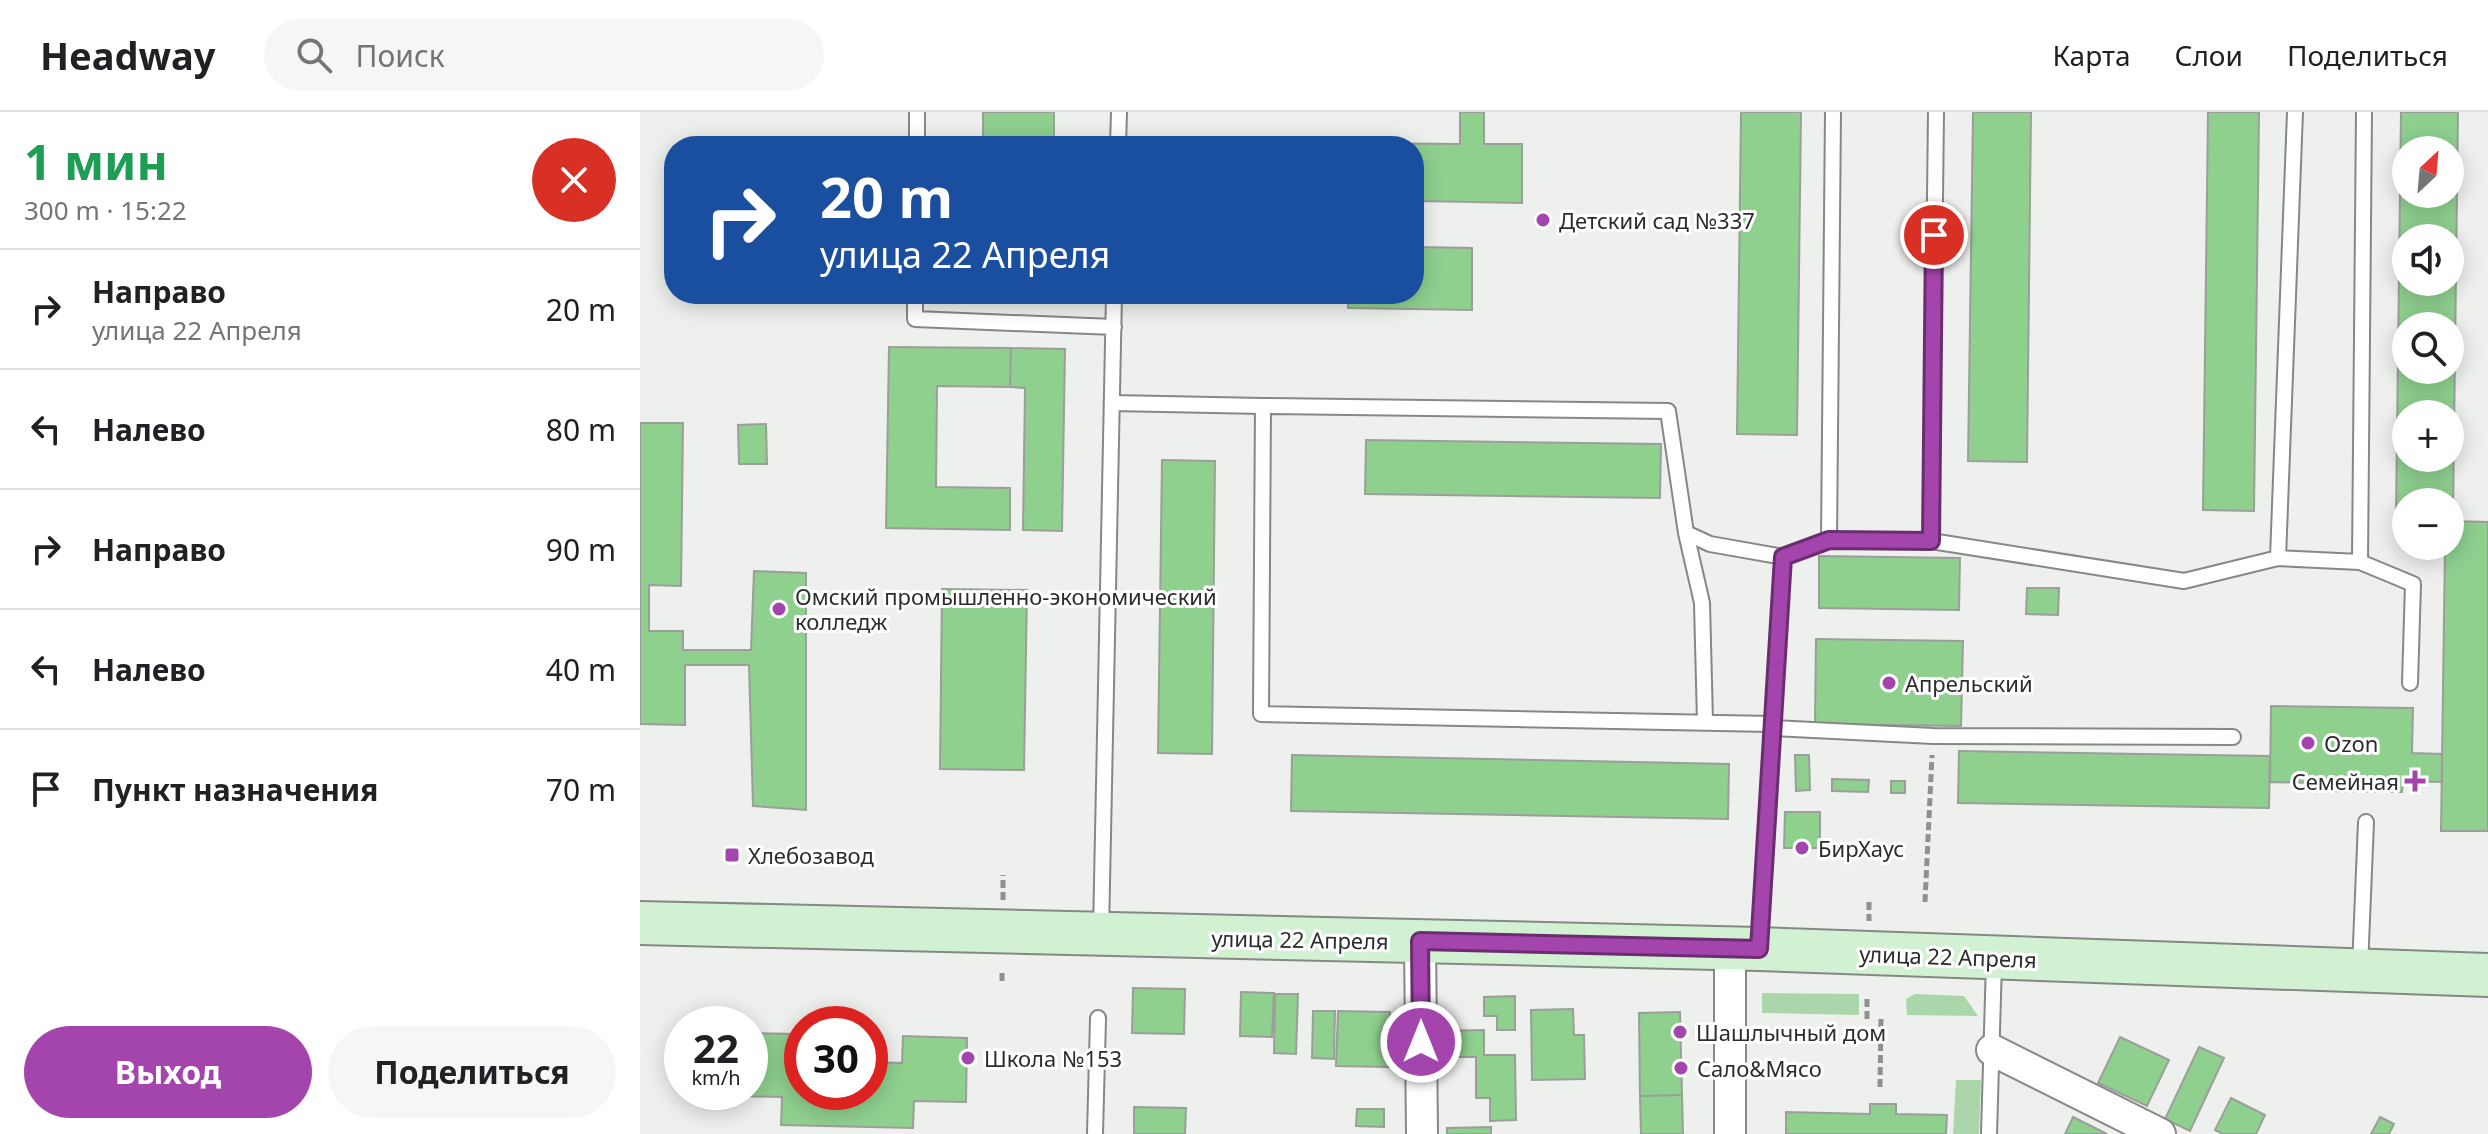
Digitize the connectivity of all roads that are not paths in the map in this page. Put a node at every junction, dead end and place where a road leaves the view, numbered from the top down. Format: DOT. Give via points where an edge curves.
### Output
graph roads {
  1 [pos="917,112"];
  2 [pos="1119,112"];
  3 [pos="1833,112"];
  4 [pos="1936,112"];
  5 [pos="2295,112"];
  6 [pos="2364,112"];
  7 [pos="917,136"];
  8 [pos="1118,136"];
  9 [pos="915,304"];
  10 [pos="1114,304"];
  11 [pos="1114,327"];
  12 [pos="1112,403"];
  13 [pos="1263,406"];
  14 [pos="1686,533"];
  15 [pos="1829,540"];
  16 [pos="1931,541"];
  17 [pos="1783,557"];
  18 [pos="2278,558"];
  19 [pos="2360,562"];
  20 [pos="2410,683"];
  21 [pos="1705,722"];
  22 [pos="1771,726"];
  23 [pos="2233,737"];
  24 [pos="2366,822"];
  25 [pos="640,923"];
  26 [pos="1101,936"];
  27 [pos="1420,941"];
  28 [pos="1744,948"];
  29 [pos="1994,958"];
  30 [pos="2360,968"];
  31 [pos="2488,975"];
  32 [pos="1098,1018"];
  33 [pos="1992,1050"];
  34 [pos="1095,1134"];
  35 [pos="1422,1134"];
  36 [pos="1730,1134"];
  37 [pos="1989,1134"];
  38 [pos="2160,1134"];
  1 -- 7 [label="lane"];
  2 -- 8 [label="lane"];
  3 -- 15 [label="lane"];
  4 -- 16 [label="lane"];
  5 -- 18 [label="lane"];
  6 -- 19 [label="lane"];
  9 -- 11 [label="lane" via="915,319"];
  10 -- 11 [label="lane"];
  11 -- 12 [label="lane"];
  12 -- 13 [label="lane"];
  12 -- 26 [label="lane"];
  13 -- 14 [label="lane" via="1668,411"];
  13 -- 21 [label="lane" via="1261,714"];
  14 -- 17 [label="lane" via="1710,544"];
  14 -- 21 [label="lane" via="1702,603"];
  15 -- 16 [label="lane"];
  15 -- 17 [label="lane"];
  16 -- 18 [label="lane" via="2184,581"];
  17 -- 22 [label="lane"];
  18 -- 19 [label="lane"];
  19 -- 20 [label="lane" via="2413,584"];
  21 -- 22 [label="lane"];
  22 -- 23 [label="lane" via="1933,736"];
  22 -- 28 [label="lane"];
  24 -- 30 [label="lane"];
  25 -- 26 [label="main road, улица 22 Апреля"];
  26 -- 27 [label="main road, улица 22 Апреля"];
  27 -- 28 [label="main road, улица 22 Апреля"];
  27 -- 35 [label="street"];
  28 -- 29 [label="main road, улица 22 Апреля"];
  28 -- 36 [label="street"];
  29 -- 30 [label="main road, улица 22 Апреля"];
  29 -- 33 [label="lane"];
  30 -- 31 [label="main road, улица 22 Апреля"];
  32 -- 34 [label="lane"];
  33 -- 37 [label="lane"];
  33 -- 38 [label="street"];
}
